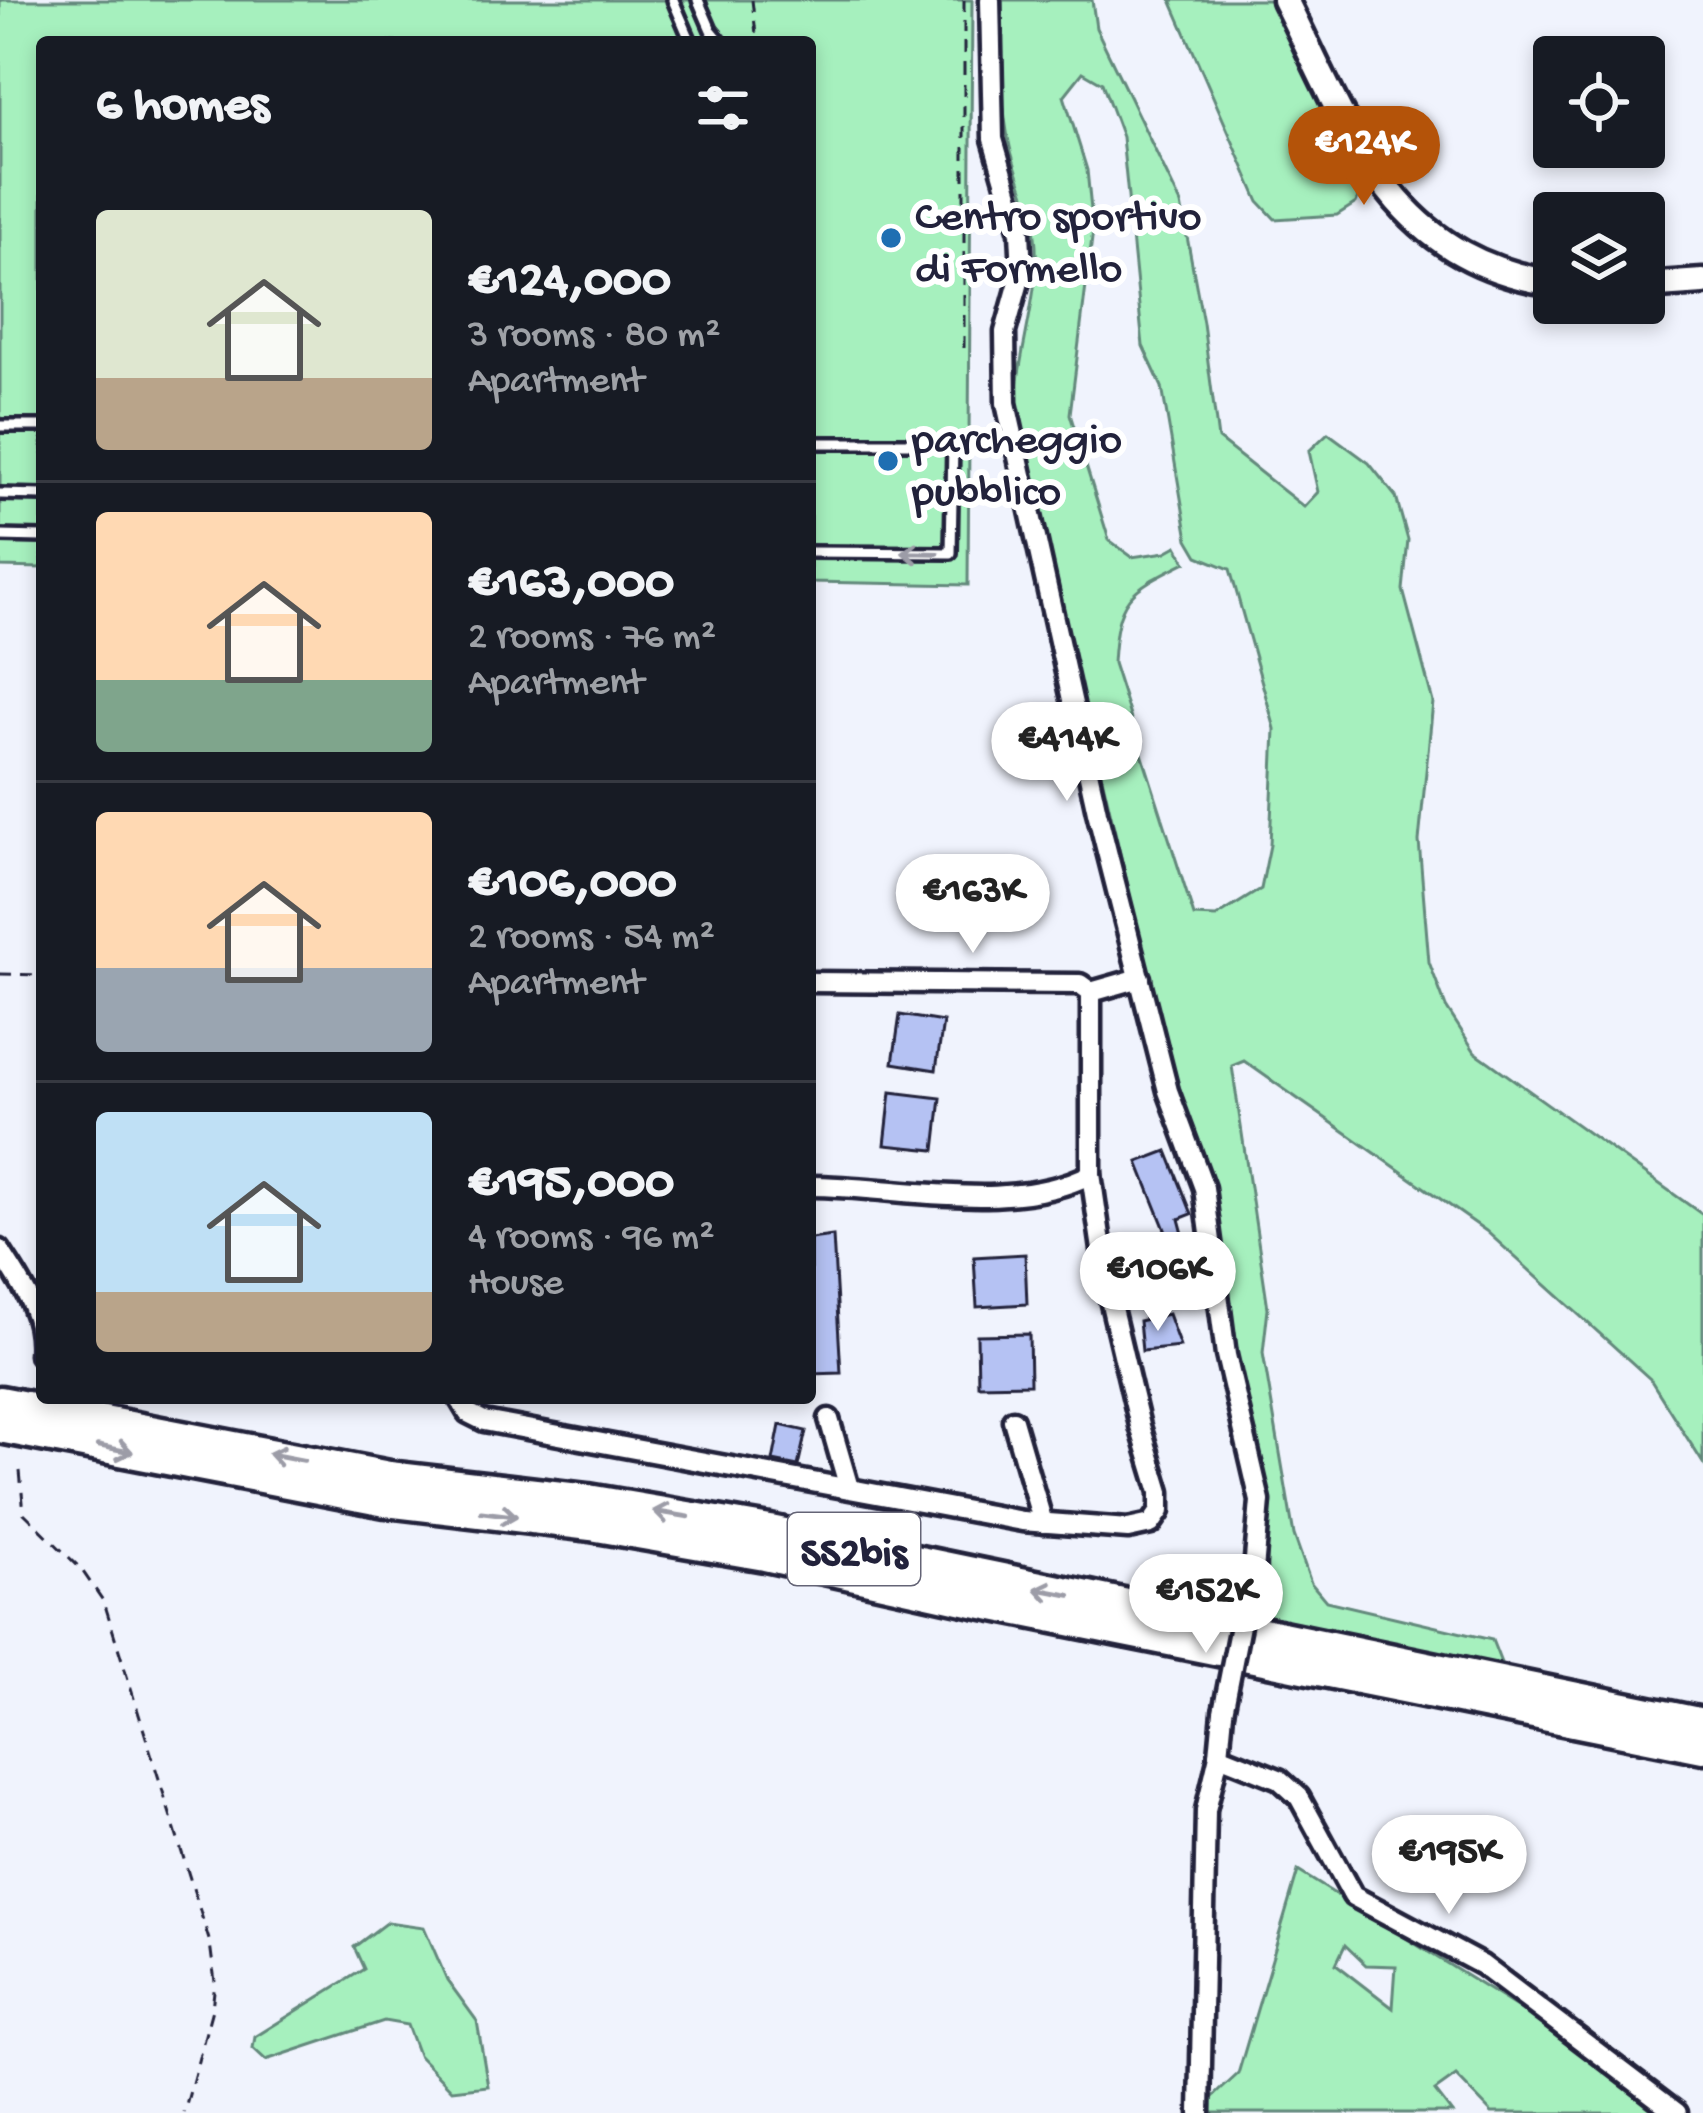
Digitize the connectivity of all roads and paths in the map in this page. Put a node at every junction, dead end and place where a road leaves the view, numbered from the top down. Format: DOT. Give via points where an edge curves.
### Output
graph roads {
  1 [pos="673,0"];
  2 [pos="698,0"];
  3 [pos="752,0"];
  4 [pos="964,0"];
  5 [pos="990,0"];
  6 [pos="1286,0"];
  7 [pos="688,36"];
  8 [pos="716,36"];
  9 [pos="756,36"];
  10 [pos="1533,278"];
  11 [pos="1703,282"];
  12 [pos="1665,285"];
  13 [pos="964,349"];
  14 [pos="0,426"];
  15 [pos="36,426"];
  16 [pos="816,443"];
  17 [pos="953,443"];
  18 [pos="1012,444"];
  19 [pos="0,494"];
  20 [pos="36,495"];
  21 [pos="0,536"];
  22 [pos="36,537"];
  23 [pos="816,552"];
  24 [pos="0,974"];
  25 [pos="36,975"];
  26 [pos="1140,978"];
  27 [pos="816,982"];
  28 [pos="1091,992"];
  29 [pos="1091,1174"];
  30 [pos="816,1186"];
  31 [pos="0,1250"];
  32 [pos="36,1312"];
  33 [pos="0,1402"];
  34 [pos="462,1404"];
  35 [pos="829,1419"];
  36 [pos="1013,1420"];
  37 [pos="0,1427"];
  38 [pos="20,1471"];
  39 [pos="849,1488"];
  40 [pos="1042,1523"];
  41 [pos="1703,1724"];
  42 [pos="1703,1747"];
  43 [pos="1220,1755"];
  44 [pos="184,2113"];
  45 [pos="1200,2113"];
  46 [pos="1677,2113"];
  1 -- 7 [label="lane"];
  2 -- 8 [label="lane"];
  3 -- 9 [label="path"];
  4 -- 13 [label="path"];
  5 -- 18 [label="street" via="993,139 1022,255 1005,332"];
  6 -- 10 [label="street" via="1360,150 1394,197 1474,263"];
  11 -- 12 [label="street"];
  14 -- 15 [label="lane"];
  16 -- 17 [label="lane"];
  17 -- 18 [label="lane"];
  17 -- 23 [label="lane, one-way" via="951,553"];
  18 -- 26 [label="street"];
  19 -- 20 [label="lane"];
  21 -- 22 [label="lane"];
  24 -- 25 [label="path"];
  26 -- 28 [label="street"];
  26 -- 43 [label="street, bridge" via="1168,1091 1204,1188 1226,1355 1260,1502"];
  27 -- 28 [label="street" via="1080,984"];
  28 -- 29 [label="street"];
  29 -- 30 [label="street" via="1019,1196"];
  29 -- 40 [label="street" via="1108,1291 1161,1505 1151,1524 1135,1528"];
  31 -- 32 [label="street"];
  41 -- 33 [label="highway, SS2bis, one-way" via="770,1531 389,1477"];
  34 -- 39 [label="street" via="484,1421"];
  35 -- 39 [label="street"];
  36 -- 40 [label="street"];
  37 -- 42 [label="highway, SS2bis, one-way" via="386,1501 765,1555"];
  38 -- 44 [label="path" via="24,1514 104,1602 210,1943 212,2009"];
  39 -- 40 [label="street"];
  43 -- 45 [label="street" via="1206,1810"];
  43 -- 46 [label="street" via="1279,1779 1299,1797 1353,1896 1482,1965"];
}
